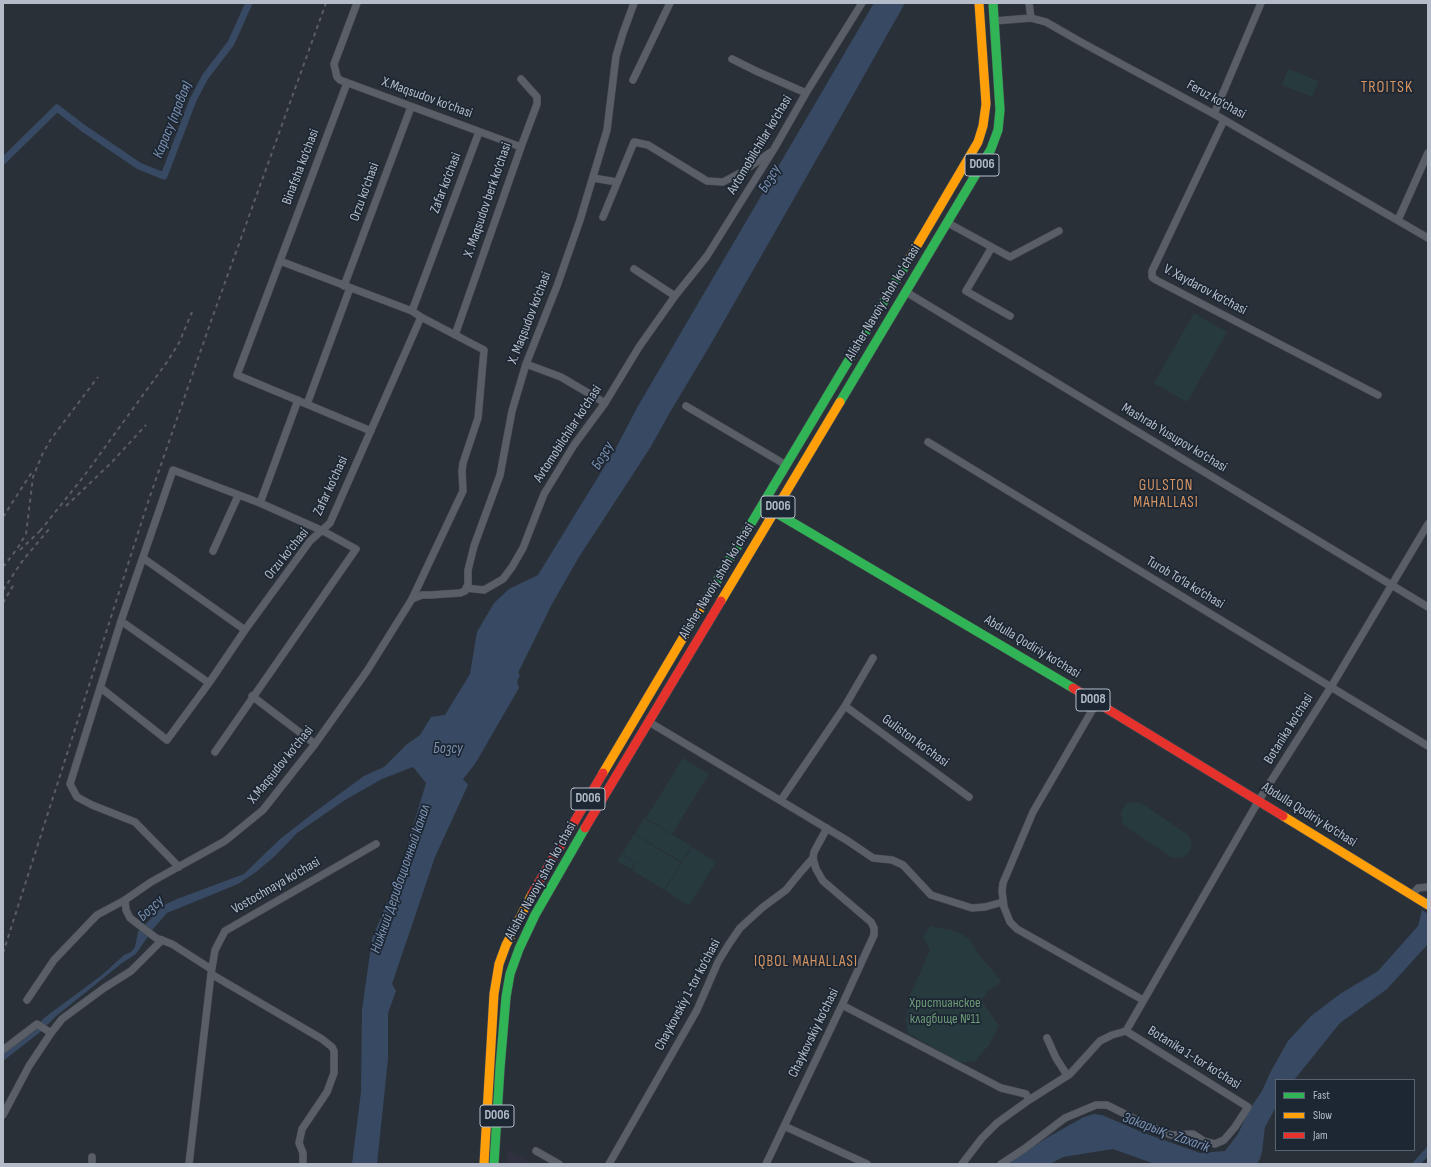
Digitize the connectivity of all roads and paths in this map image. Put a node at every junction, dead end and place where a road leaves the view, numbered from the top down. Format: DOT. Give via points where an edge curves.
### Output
graph roads {
  1 [pos="357,3"];
  2 [pos="634,3"];
  3 [pos="670,3"];
  4 [pos="862,3"];
  5 [pos="979,3"];
  6 [pos="993,3"];
  7 [pos="1029,3"];
  8 [pos="1261,3"];
  9 [pos="1031,18"];
  10 [pos="994,21"];
  11 [pos="980,22"];
  12 [pos="732,59"];
  13 [pos="521,79"];
  14 [pos="634,80"];
  15 [pos="347,83"];
  16 [pos="806,93"];
  17 [pos="411,107"];
  18 [pos="1214,114"];
  19 [pos="1224,120"];
  20 [pos="480,132"];
  21 [pos="520,147"];
  22 [pos="774,149"];
  23 [pos="1428,153"];
  24 [pos="593,178"];
  25 [pos="616,182"];
  26 [pos="603,218"];
  27 [pos="1398,220"];
  28 [pos="948,223"];
  29 [pos="1059,231"];
  30 [pos="1428,238"];
  31 [pos="992,247"];
  32 [pos="280,260"];
  33 [pos="634,269"];
  34 [pos="347,287"];
  35 [pos="906,292"];
  36 [pos="675,296"];
  37 [pos="412,311"];
  38 [pos="1010,316"];
  39 [pos="421,317"];
  40 [pos="455,334"];
  41 [pos="526,364"];
  42 [pos="1378,395"];
  43 [pos="298,400"];
  44 [pos="605,403"];
  45 [pos="307,404"];
  46 [pos="686,406"];
  47 [pos="371,431"];
  48 [pos="928,442"];
  49 [pos="786,465"];
  50 [pos="238,496"];
  51 [pos="260,504"];
  52 [pos="763,504"];
  53 [pos="775,512"];
  54 [pos="1428,524"];
  55 [pos="323,531"];
  56 [pos="213,551"];
  57 [pos="143,558"];
  58 [pos="1392,585"];
  59 [pos="466,588"];
  60 [pos="412,599"];
  61 [pos="1428,607"];
  62 [pos="121,621"];
  63 [pos="245,630"];
  64 [pos="873,658"];
  65 [pos="209,684"];
  66 [pos="1331,687"];
  67 [pos="101,688"];
  68 [pos="252,696"];
  69 [pos="1097,702"];
  70 [pos="845,706"];
  71 [pos="649,722"];
  72 [pos="315,744"];
  73 [pos="1428,746"];
  74 [pos="215,752"];
  75 [pos="969,797"];
  76 [pos="781,800"];
  77 [pos="1259,800"];
  78 [pos="827,828"];
  79 [pos="376,844"];
  80 [pos="813,858"];
  81 [pos="179,867"];
  82 [pos="1428,887"];
  83 [pos="1412,895"];
  84 [pos="125,900"];
  85 [pos="1003,902"];
  86 [pos="1424,902"];
  87 [pos="159,939"];
  88 [pos="211,972"];
  89 [pos="27,1000"];
  90 [pos="1143,1000"];
  91 [pos="842,1005"];
  92 [pos="1126,1031"];
  93 [pos="51,1032"];
  94 [pos="1047,1038"];
  95 [pos="3,1050"];
  96 [pos="1067,1075"];
  97 [pos="1029,1100"];
  98 [pos="3,1115"];
  99 [pos="784,1126"];
  100 [pos="536,1151"];
  101 [pos="188,1164"];
  102 [pos="303,1164"];
  103 [pos="484,1164"];
  104 [pos="494,1164"];
  105 [pos="559,1164"];
  106 [pos="609,1164"];
  107 [pos="766,1164"];
  108 [pos="867,1164"];
  109 [pos="962,1164"];
  110 [pos="1001,1164"];
  1 -- 15 [label="street, X.Maqsudov ko‘chasi" via="334,64 337,77"];
  2 -- 24 [label="street, X. Maqsudov ko‘chasi" via="616,56 607,130"];
  3 -- 14 [label="street"];
  4 -- 16 [label="street, Avtomobilchilar ko‘chasi"];
  5 -- 11 [label="main road, Alisher Navoiy shoh koʻchasi / D006"];
  6 -- 10 [label="main road, Alisher Navoiy shoh koʻchasi / D006"];
  7 -- 9 [label="street"];
  8 -- 18 [label="street"];
  9 -- 10 [label="street, Feruz ko‘chasi"];
  9 -- 18 [label="street, Feruz ko‘chasi" via="1046,22"];
  10 -- 11 [label="main road, Feruz ko‘chasi"];
  10 -- 28 [label="main road, Alisher Navoiy shoh koʻchasi / D006" via="1000,123 988,154"];
  11 -- 49 [label="main road, Alisher Navoiy shoh koʻchasi / D006" via="986,104 978,142"];
  12 -- 16 [label="street"];
  13 -- 21 [label="street, X .Maqsudov berk ko‘chasi" via="537,97 537,104"];
  15 -- 17 [label="street, X.Maqsudov ko‘chasi"];
  15 -- 32 [label="street, Binafsha ko‘chasi"];
  16 -- 22 [label="street, Avtomobilchilar ko‘chasi"];
  17 -- 20 [label="street, X.Maqsudov ko‘chasi"];
  17 -- 34 [label="street, Orzu ko‘chasi"];
  18 -- 19 [label="street, Feruz ko‘chasi"];
  19 -- 27 [label="street, Feruz ko‘chasi"];
  19 -- 42 [label="street, V. Xaydarov ko‘chasi" via="1152,271 1152,277"];
  20 -- 21 [label="street, X.Maqsudov ko‘chasi"];
  20 -- 37 [label="street, Zafar ko‘chasi"];
  21 -- 40 [label="street, X .Maqsudov berk ko‘chasi"];
  22 -- 25 [label="street" via="723,182 708,181 648,145 634,142"];
  22 -- 36 [label="street, Avtomobilchilar ko‘chasi" via="708,256"];
  23 -- 27 [label="street"];
  24 -- 25 [label="street"];
  24 -- 41 [label="street, X. Maqsudov ko‘chasi" via="557,286"];
  25 -- 26 [label="street"];
  27 -- 30 [label="street, Feruz ko‘chasi"];
  28 -- 31 [label="street"];
  28 -- 35 [label="main road, Alisher Navoiy shoh koʻchasi / D006"];
  29 -- 31 [label="street" via="1010,257"];
  31 -- 38 [label="street" via="966,291"];
  32 -- 34 [label="street"];
  32 -- 43 [label="street" via="238,375"];
  33 -- 36 [label="street"];
  34 -- 37 [label="street"];
  34 -- 45 [label="street, Orzu ko‘chasi"];
  35 -- 53 [label="main road, Alisher Navoiy shoh koʻchasi / D006"];
  35 -- 58 [label="street, Mashrab Yusupov ko‘chasi"];
  36 -- 44 [label="street, Avtomobilchilar ko‘chasi" via="639,347"];
  37 -- 39 [label="street"];
  39 -- 40 [label="street"];
  39 -- 47 [label="street, Zafar ko‘chasi"];
  40 -- 60 [label="street, X.Maqsudov ko‘chasi" via="484,350 478,418 463,463 463,491"];
  41 -- 44 [label="street" via="561,377"];
  41 -- 59 [label="street, X. Maqsudov ko‘chasi" via="512,411 500,475 474,546"];
  43 -- 45 [label="street"];
  43 -- 51 [label="street"];
  44 -- 59 [label="street, Avtomobilchilar ko‘chasi" via="574,445 544,494 523,548 503,579 484,590"];
  45 -- 47 [label="street"];
  46 -- 49 [label="street"];
  47 -- 55 [label="street, Zafar ko‘chasi" via="330,523"];
  48 -- 66 [label="street, Turob To‘la ko‘chasi"];
  49 -- 52 [label="main road, Alisher Navoiy shoh koʻchasi / D006"];
  50 -- 51 [label="street, Orzu ko‘chasi"];
  50 -- 56 [label="street"];
  50 -- 57 [label="street, Orzu ko‘chasi" via="173,470"];
  51 -- 55 [label="street, Orzu ko‘chasi"];
  52 -- 53 [label="main road, Abdulla Qodiriy ko‘chasi / D008"];
  52 -- 103 [label="main road, Alisher Navoiy shoh koʻchasi / D006" via="556,852 506,945 499,964 494,994"];
  53 -- 69 [label="main road, Abdulla Qodiriy ko‘chasi / D008"];
  53 -- 71 [label="main road, Alisher Navoiy shoh koʻchasi / D006"];
  54 -- 58 [label="street, Botanika ko‘chasi"];
  55 -- 63 [label="street, Orzu ko‘chasi" via="310,541"];
  55 -- 68 [label="street, Zafar ko‘chasi" via="356,549"];
  57 -- 62 [label="street"];
  57 -- 63 [label="street"];
  58 -- 61 [label="street, Mashrab Yusupov ko‘chasi"];
  58 -- 66 [label="street, Botanika ko‘chasi"];
  59 -- 60 [label="street" via="460,593 422,595"];
  60 -- 72 [label="street, X.Maqsudov ko‘chasi" via="367,671"];
  62 -- 65 [label="street"];
  62 -- 67 [label="street"];
  63 -- 65 [label="street, Orzu ko‘chasi"];
  64 -- 70 [label="street"];
  65 -- 67 [label="street, Orzu ko‘chasi" via="167,740"];
  66 -- 73 [label="street, Turob To‘la ko‘chasi"];
  66 -- 77 [label="street, Botanika ko‘chasi"];
  67 -- 81 [label="street" via="70,784 77,797 135,822"];
  68 -- 72 [label="street"];
  68 -- 74 [label="street, Zafar ko‘chasi"];
  69 -- 77 [label="main road, Abdulla Qodiriy ko‘chasi / D008"];
  69 -- 85 [label="street" via="1034,812 1003,883"];
  70 -- 75 [label="street, Guliston ko‘chasi"];
  70 -- 76 [label="street"];
  71 -- 76 [label="street"];
  71 -- 104 [label="main road, Alisher Navoiy shoh koʻchasi / D006" via="535,915 514,961 506,996"];
  72 -- 81 [label="street, X.Maqsudov ko‘chasi" via="263,810 225,841"];
  76 -- 78 [label="street"];
  77 -- 83 [label="main road, Abdulla Qodiriy ko‘chasi / D008"];
  77 -- 90 [label="street, Botanika ko‘chasi"];
  78 -- 80 [label="street"];
  78 -- 85 [label="street" via="873,858 892,860 903,865 927,891 938,898 972,908"];
  79 -- 88 [label="street, Vostochnaya ko‘chasi" via="224,931 215,950"];
  80 -- 91 [label="street, Chaykovskiy ko‘chasi" via="823,881 868,919 874,931 874,938"];
  80 -- 106 [label="street, Chaykovskiy 1-tor ko‘chasi" via="786,890 740,928 729,944 718,962 697,1010"];
  81 -- 84 [label="street, X.Maqsudov ko‘chasi"];
  82 -- 83 [label="street" via="1418,888"];
  83 -- 86 [label="main road, Abdulla Qodiriy ko‘chasi / D008"];
  84 -- 87 [label="street" via="130,918"];
  84 -- 89 [label="street" via="97,914 54,960"];
  85 -- 90 [label="street" via="1007,917 1017,929"];
  87 -- 88 [label="street" via="172,944"];
  87 -- 93 [label="street" via="131,971 64,1017"];
  88 -- 101 [label="street, Vostochnaya ko‘chasi"];
  88 -- 102 [label="street" via="329,1044 334,1051 334,1073 326,1092 302,1129 299,1140"];
  90 -- 92 [label="street, Botanika ko‘chasi"];
  91 -- 97 [label="street" via="1001,1088 1026,1094"];
  91 -- 99 [label="street, Chaykovskiy ko‘chasi"];
  92 -- 96 [label="street" via="1112,1034 1100,1041"];
  92 -- 110 [label="street, Botanika 1-tor ko‘chasi" via="1248,1108 1224,1140 1215,1144 1193,1134 1171,1135 1107,1105 1096,1105 1064,1118"];
  93 -- 95 [label="street" via="37,1024"];
  93 -- 98 [label="street" via="29,1066"];
  94 -- 96 [label="street"];
  96 -- 97 [label="street"];
  97 -- 109 [label="street" via="997,1123"];
  99 -- 107 [label="street, Chaykovskiy ko‘chasi"];
  99 -- 108 [label="street"];
  100 -- 105 [label="street"];
}
